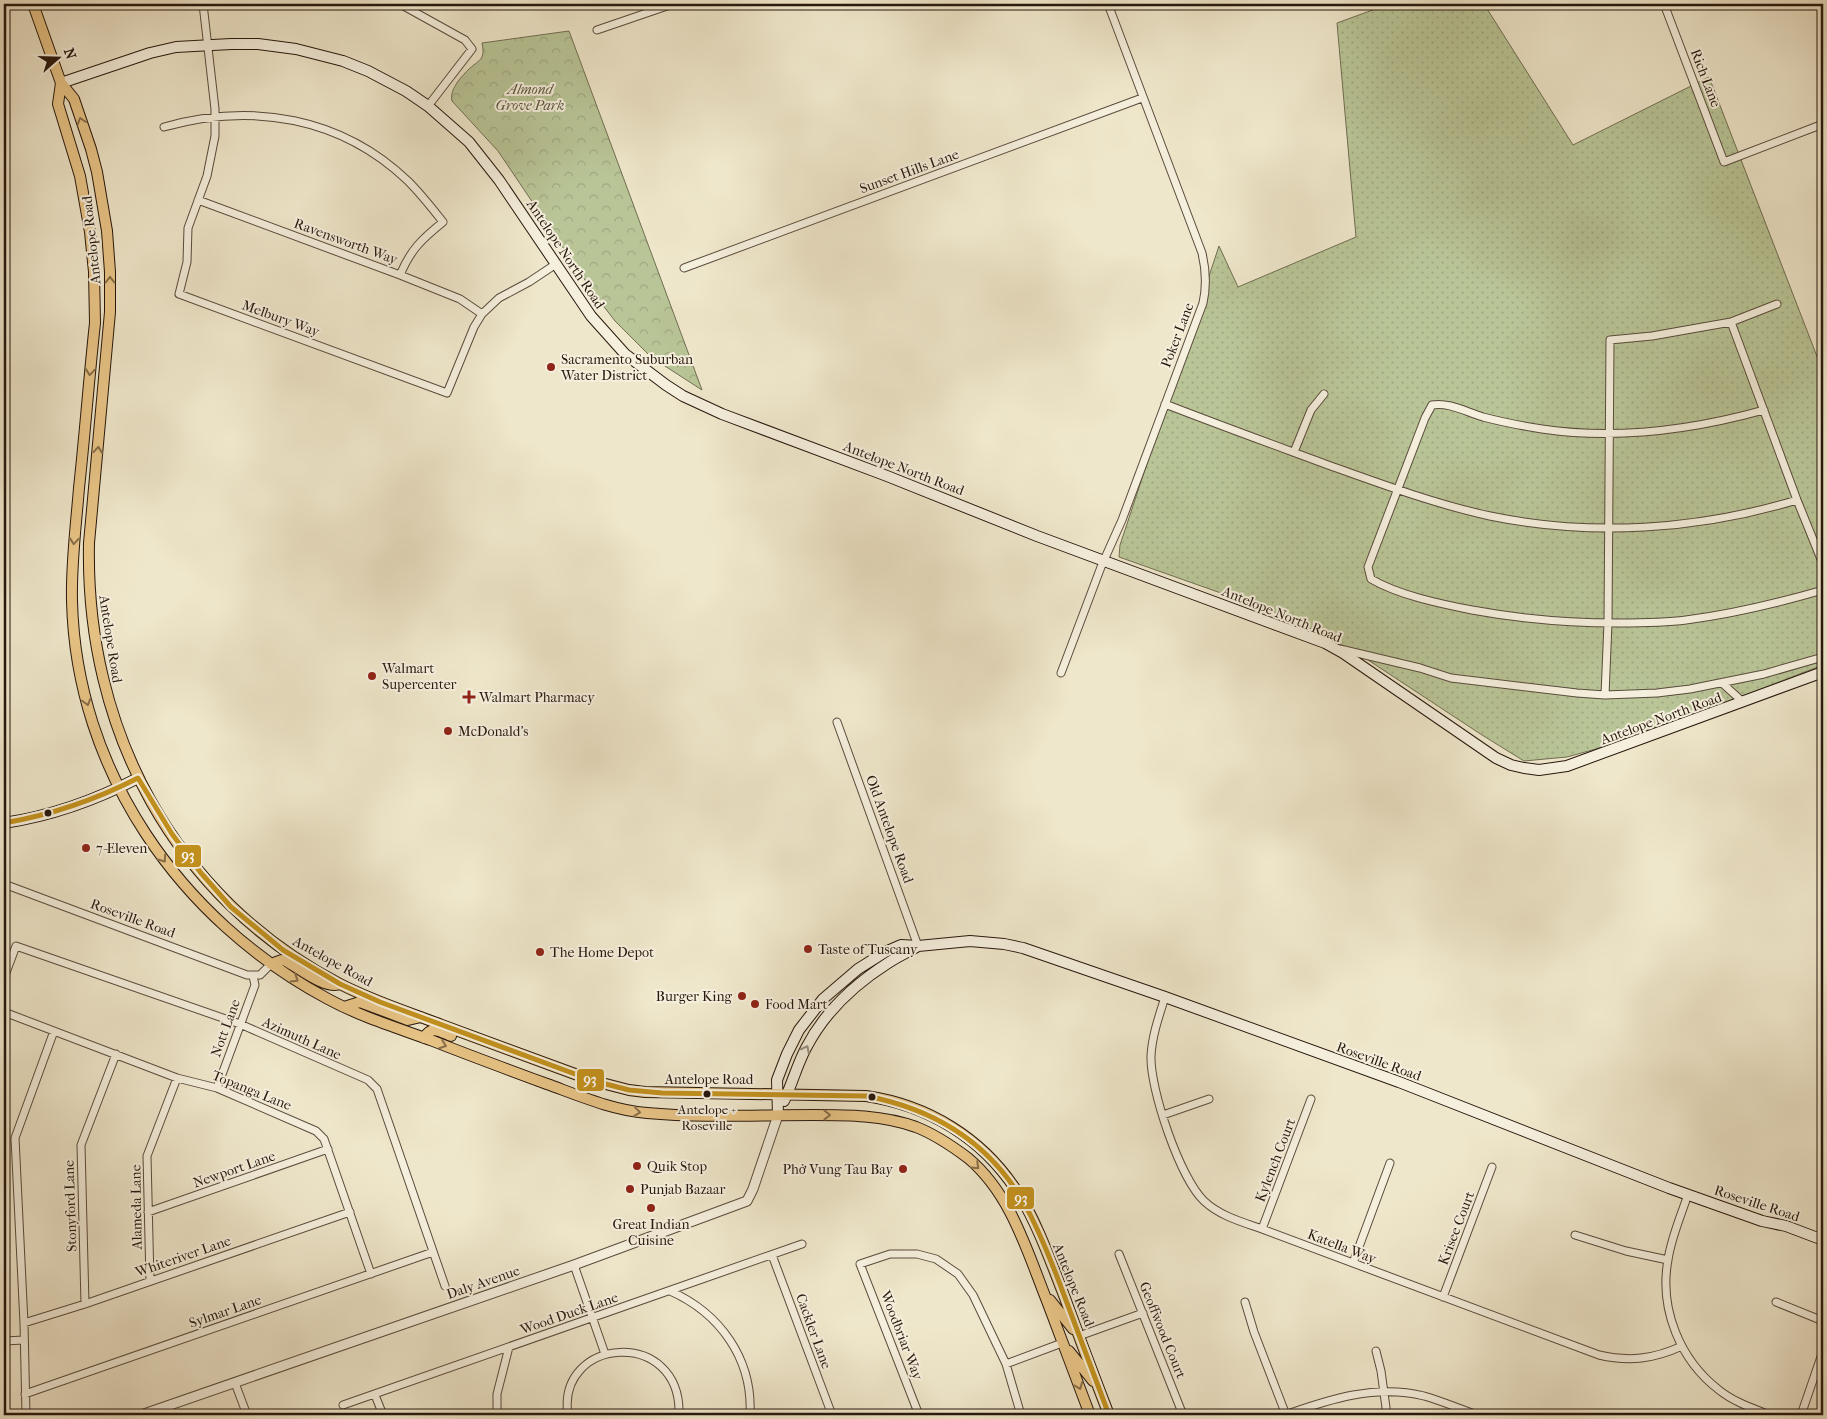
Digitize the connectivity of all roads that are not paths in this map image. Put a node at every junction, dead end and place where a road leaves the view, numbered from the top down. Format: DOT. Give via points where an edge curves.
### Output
graph roads {
  1 [pos="33,4"];
  2 [pos="203,4"];
  3 [pos="400,4"];
  4 [pos="673,4"];
  5 [pos="1108,4"];
  6 [pos="1664,4"];
  7 [pos="597,30"];
  8 [pos="208,46"];
  9 [pos="61,83"];
  10 [pos="1142,98"];
  11 [pos="428,106"];
  12 [pos="215,116"];
  13 [pos="1823,124"];
  14 [pos="164,127"];
  15 [pos="198,200"];
  16 [pos="556,264"];
  17 [pos="684,268"];
  18 [pos="400,274"];
  19 [pos="1777,304"];
  20 [pos="482,314"];
  21 [pos="1731,322"];
  22 [pos="1324,394"];
  23 [pos="1165,404"];
  24 [pos="1764,410"];
  25 [pos="1609,434"];
  26 [pos="1294,452"];
  27 [pos="1398,490"];
  28 [pos="1797,500"];
  29 [pos="1608,529"];
  30 [pos="1105,560"];
  31 [pos="1823,564"];
  32 [pos="1823,590"];
  33 [pos="1608,623"];
  34 [pos="1330,646"];
  35 [pos="1823,657"];
  36 [pos="1061,672"];
  37 [pos="1823,672"];
  38 [pos="1722,683"];
  39 [pos="1605,695"];
  40 [pos="1743,702"];
  41 [pos="837,722"];
  42 [pos="138,778"];
  43 [pos="119,788"];
  44 [pos="4,823"];
  45 [pos="4,884"];
  46 [pos="918,946"];
  47 [pos="271,964"];
  48 [pos="254,976"];
  49 [pos="4,978"];
  50 [pos="340,984"];
  51 [pos="1165,997"];
  52 [pos="344,1007"];
  53 [pos="4,1012"];
  54 [pos="421,1017"];
  55 [pos="240,1024"];
  56 [pos="54,1031"];
  57 [pos="424,1038"];
  58 [pos="493,1044"];
  59 [pos="116,1054"];
  60 [pos="177,1078"];
  61 [pos="217,1088"];
  62 [pos="782,1094"];
  63 [pos="1209,1099"];
  64 [pos="1311,1099"];
  65 [pos="778,1115"];
  66 [pos="1163,1115"];
  67 [pos="328,1149"];
  68 [pos="1390,1163"];
  69 [pos="1492,1167"];
  70 [pos="1688,1194"];
  71 [pos="148,1212"];
  72 [pos="350,1212"];
  73 [pos="1262,1229"];
  74 [pos="1575,1235"];
  75 [pos="1823,1240"];
  76 [pos="802,1244"];
  77 [pos="433,1252"];
  78 [pos="1119,1254"];
  79 [pos="772,1255"];
  80 [pos="1668,1260"];
  81 [pos="1353,1263"];
  82 [pos="574,1265"];
  83 [pos="371,1274"];
  84 [pos="150,1281"];
  85 [pos="445,1286"];
  86 [pos="670,1291"];
  87 [pos="1043,1291"];
  88 [pos="1444,1297"];
  89 [pos="1245,1302"];
  90 [pos="1776,1302"];
  91 [pos="85,1304"];
  92 [pos="1142,1312"];
  93 [pos="592,1318"];
  94 [pos="1823,1321"];
  95 [pos="24,1323"];
  96 [pos="1079,1336"];
  97 [pos="24,1340"];
  98 [pos="4,1341"];
  99 [pos="1062,1343"];
  100 [pos="1682,1346"];
  101 [pos="509,1347"];
  102 [pos="1376,1351"];
  103 [pos="1823,1351"];
  104 [pos="605,1354"];
  105 [pos="1006,1364"];
  106 [pos="235,1383"];
  107 [pos="1099,1389"];
  108 [pos="1383,1392"];
  109 [pos="25,1394"];
  110 [pos="375,1395"];
  111 [pos="343,1406"];
  112 [pos="26,1415"];
  113 [pos="143,1415"];
  114 [pos="247,1415"];
  115 [pos="382,1415"];
  116 [pos="497,1415"];
  117 [pos="568,1415"];
  118 [pos="678,1415"];
  119 [pos="750,1415"];
  120 [pos="832,1415"];
  121 [pos="919,1415"];
  122 [pos="1021,1415"];
  123 [pos="1090,1415"];
  124 [pos="1109,1415"];
  125 [pos="1183,1415"];
  126 [pos="1286,1415"];
  127 [pos="1386,1415"];
  128 [pos="1478,1415"];
  129 [pos="1770,1415"];
  130 [pos="1801,1415"];
  1 -- 9 [label="main road, Antelope Road"];
  2 -- 8 [label="street, Melbury Way"];
  3 -- 11 [label="street" via="465,40 472,49"];
  4 -- 7 [label="street"];
  5 -- 10 [label="street, Poker Lane"];
  6 -- 13 [label="street, Rich Lane" via="1724,162"];
  8 -- 9 [label="main road, Antelope North Road" via="176,47 150,53"];
  8 -- 11 [label="main road, Antelope North Road" via="258,44 317,53 368,70"];
  8 -- 12 [label="street, Melbury Way"];
  42 -- 9 [label="main road, Antelope Road, one-way" via="117,728 105,688 93,628 89,574 109,329 109,250 97,172 74,99"];
  9 -- 43 [label="main road, Antelope Road, one-way" via="58,104 80,176 94,272 94,323 72,574 72,615 85,695 97,738"];
  10 -- 17 [label="street, Sunset Hills Lane"];
  10 -- 23 [label="street, Poker Lane" via="1206,267 1203,303"];
  11 -- 16 [label="main road, Antelope North Road" via="469,142"];
  12 -- 14 [label="street"];
  12 -- 15 [label="street, Melbury Way" via="211,160"];
  12 -- 18 [label="street" via="251,114 316,126 355,142 393,168 443,222 414,247"];
  15 -- 18 [label="street, Ravensworth Way"];
  15 -- 20 [label="street, Melbury Way" via="188,228 187,262 179,294 447,392"];
  16 -- 20 [label="street, Melbury Way" via="498,298"];
  16 -- 30 [label="main road, Antelope North Road" via="608,336 645,370 683,396 722,414"];
  18 -- 20 [label="street, Ravensworth Way" via="460,300"];
  19 -- 21 [label="street"];
  21 -- 24 [label="street"];
  21 -- 25 [label="street" via="1610,340"];
  22 -- 26 [label="street" via="1311,410"];
  23 -- 26 [label="street"];
  23 -- 30 [label="street, Poker Lane"];
  24 -- 25 [label="street" via="1727,421 1679,429"];
  24 -- 28 [label="street"];
  25 -- 27 [label="street" via="1543,429 1485,418 1442,403 1432,405"];
  25 -- 29 [label="street"];
  26 -- 27 [label="street"];
  27 -- 29 [label="street" via="1490,516"];
  27 -- 33 [label="street" via="1368,567 1370,580 1384,587 1486,612 1530,619"];
  28 -- 29 [label="street" via="1707,521"];
  28 -- 31 [label="street"];
  29 -- 33 [label="street"];
  30 -- 34 [label="main road, Antelope North Road"];
  30 -- 36 [label="street, Poker Lane"];
  32 -- 33 [label="street" via="1767,605 1686,620"];
  33 -- 39 [label="street"];
  34 -- 39 [label="street" via="1451,678"];
  34 -- 40 [label="main road, Antelope North Road" via="1481,749 1511,765 1524,768 1539,770 1567,766"];
  35 -- 38 [label="street"];
  37 -- 40 [label="main road, Antelope North Road"];
  38 -- 39 [label="street" via="1657,693"];
  38 -- 40 [label="street"];
  41 -- 46 [label="street, Old Antelope Road"];
  42 -- 43 [label="main road"];
  42 -- 50 [label="main road, Antelope Road" via="176,840 231,907 284,950"];
  43 -- 44 [label="main road" via="58,811"];
  43 -- 47 [label="main road, Antelope Road, one-way" via="142,828 184,887 227,929"];
  45 -- 48 [label="street, Roseville Road"];
  46 -- 51 [label="main road, Roseville Road" via="970,941 1024,948"];
  62 -- 46 [label="main road, Roseville Road, one-way" via="806,1048 837,1005 889,962"];
  46 -- 62 [label="main road, Roseville Road" via="902,945 885,952 851,974 823,999 798,1030 787,1054 777,1080"];
  47 -- 48 [label="street" via="260,975"];
  47 -- 50 [label="main road" via="286,961 327,985"];
  47 -- 52 [label="main road, Antelope Road, one-way"];
  48 -- 55 [label="street, Nott Lane" via="255,985"];
  49 -- 55 [label="street, Azimuth Lane" via="16,946"];
  50 -- 54 [label="main road, Antelope Road"];
  51 -- 66 [label="street, Katella Way" via="1154,1030 1151,1057 1153,1084"];
  51 -- 70 [label="main road, Roseville Road"];
  52 -- 54 [label="main road" via="360,1002 408,1020"];
  52 -- 57 [label="main road, Antelope Road"];
  53 -- 56 [label="street, Topanga Lane"];
  54 -- 58 [label="main road, Antelope Road"];
  55 -- 61 [label="street, Nott Lane"];
  55 -- 77 [label="street, Azimuth Lane" via="373,1083"];
  56 -- 59 [label="street, Topanga Lane"];
  56 -- 95 [label="street" via="15,1138"];
  57 -- 58 [label="main road" via="427,1031 435,1030 479,1046"];
  57 -- 65 [label="main road, Antelope Road, one-way" via="626,1111"];
  58 -- 62 [label="main road, Antelope Road" via="594,1081 629,1090"];
  59 -- 60 [label="street, Topanga Lane"];
  59 -- 91 [label="street, Stonyford Lane" via="81,1145"];
  60 -- 61 [label="street, Topanga Lane"];
  60 -- 71 [label="street, Alameda Lane" via="148,1156"];
  61 -- 67 [label="street, Topanga Lane" via="316,1131"];
  62 -- 65 [label="main road, Roseville Road"];
  62 -- 96 [label="main road, Antelope Road" via="866,1096 896,1102 940,1120 980,1148 1005,1175 1027,1210"];
  63 -- 66 [label="street"];
  64 -- 73 [label="street, Kylench Court"];
  65 -- 82 [label="street, Daly Avenue" via="747,1200"];
  65 -- 87 [label="main road, Antelope Road, one-way" via="879,1118 921,1128 945,1142 970,1160 1004,1200"];
  66 -- 73 [label="street, Katella Way" via="1184,1173 1196,1193 1224,1215"];
  67 -- 71 [label="street, Newport Lane"];
  67 -- 72 [label="street, Topanga Lane"];
  68 -- 81 [label="street"];
  69 -- 88 [label="street, Krisee Court"];
  70 -- 75 [label="main road, Roseville Road"];
  70 -- 80 [label="street"];
  71 -- 84 [label="street, Alameda Lane"];
  72 -- 83 [label="street, Topanga Lane"];
  72 -- 84 [label="street, Whiteriver Lane"];
  73 -- 81 [label="street, Katella Way"];
  74 -- 80 [label="street" via="1626,1252"];
  76 -- 79 [label="street, Wood Duck Lane"];
  77 -- 83 [label="street, Sylmar Lane"];
  77 -- 85 [label="street, Azimuth Lane"];
  78 -- 92 [label="street, Geoffwood Court"];
  79 -- 86 [label="street, Wood Duck Lane"];
  79 -- 120 [label="street, Cackler Lane"];
  80 -- 100 [label="street" via="1667,1302"];
  81 -- 88 [label="street, Katella Way"];
  82 -- 93 [label="street"];
  82 -- 106 [label="street, Daly Avenue"];
  83 -- 109 [label="street, Sylmar Lane"];
  84 -- 91 [label="street, Whiteriver Lane"];
  86 -- 93 [label="street, Wood Duck Lane"];
  86 -- 119 [label="street" via="705,1311 724,1331 742,1361"];
  87 -- 96 [label="main road"];
  87 -- 99 [label="main road, Antelope Road"];
  88 -- 100 [label="street, Katella Way" via="1598,1355 1636,1359"];
  89 -- 126 [label="street"];
  90 -- 94 [label="street"];
  91 -- 95 [label="street, Whiteriver Lane"];
  92 -- 96 [label="street"];
  92 -- 125 [label="street, Geoffwood Court"];
  93 -- 101 [label="street, Wood Duck Lane"];
  93 -- 104 [label="street"];
  95 -- 97 [label="street"];
  96 -- 107 [label="main road, Antelope Road"];
  97 -- 98 [label="street"];
  97 -- 109 [label="street"];
  99 -- 105 [label="street"];
  99 -- 107 [label="main road"];
  99 -- 123 [label="main road, Antelope Road, one-way"];
  100 -- 129 [label="street" via="1698,1370 1719,1390"];
  101 -- 110 [label="street, Wood Duck Lane"];
  101 -- 116 [label="street" via="499,1386"];
  102 -- 108 [label="street"];
  103 -- 130 [label="street"];
  104 -- 117 [label="street" via="587,1364 574,1380 567,1400"];
  104 -- 118 [label="street" via="636,1353 658,1364 674,1385"];
  105 -- 121 [label="street, Woodbriar Way" via="973,1295 947,1266 923,1255 903,1253 860,1264"];
  105 -- 122 [label="street"];
  106 -- 113 [label="street, Daly Avenue"];
  106 -- 114 [label="street"];
  107 -- 124 [label="main road, Antelope Road"];
  108 -- 126 [label="street" via="1347,1396"];
  108 -- 127 [label="street"];
  108 -- 128 [label="street" via="1423,1396"];
  109 -- 112 [label="street"];
  110 -- 111 [label="street, Wood Duck Lane"];
  110 -- 115 [label="street"];
}
